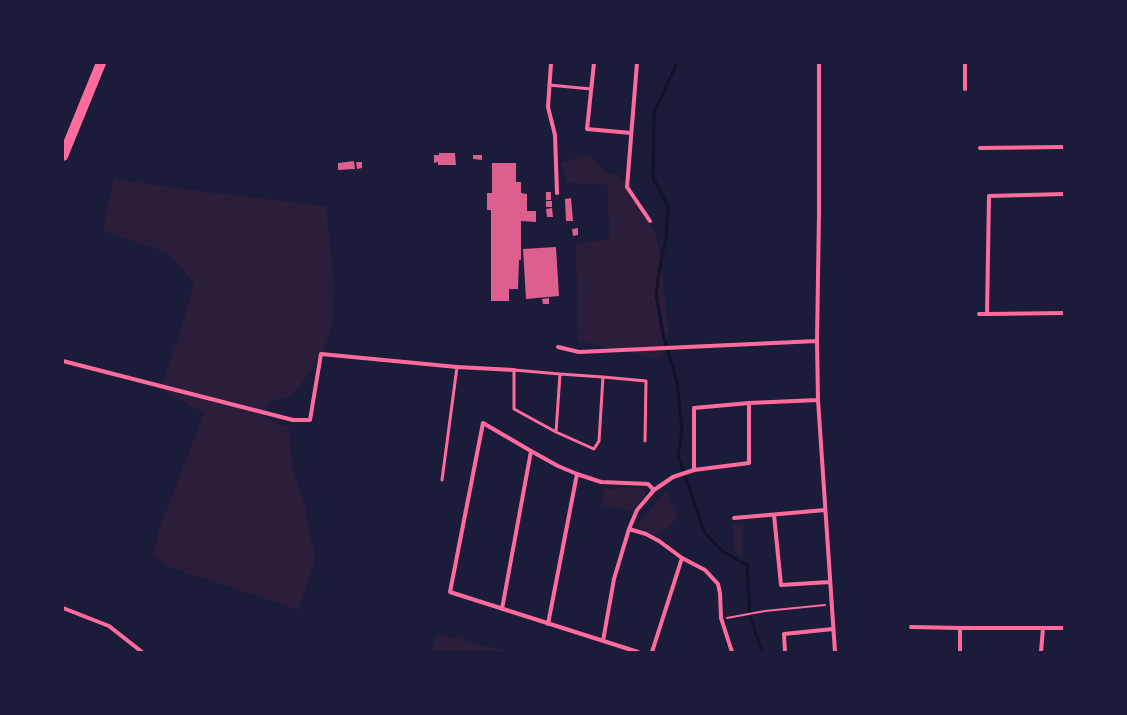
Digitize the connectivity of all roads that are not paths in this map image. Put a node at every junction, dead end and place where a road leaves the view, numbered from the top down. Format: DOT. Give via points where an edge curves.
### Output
graph roads {
  1 [pos="101,63"];
  2 [pos="551,63"];
  3 [pos="594,63"];
  4 [pos="637,63"];
  5 [pos="819,63"];
  6 [pos="965,63"];
  7 [pos="550,85"];
  8 [pos="591,89"];
  9 [pos="965,89"];
  10 [pos="631,133"];
  11 [pos="1064,147"];
  12 [pos="980,148"];
  13 [pos="63,156"];
  14 [pos="557,193"];
  15 [pos="1064,194"];
  16 [pos="650,221"];
  17 [pos="1064,313"];
  18 [pos="979,314"];
  19 [pos="987,314"];
  20 [pos="817,341"];
  21 [pos="558,346"];
  22 [pos="63,361"];
  23 [pos="457,367"];
  24 [pos="514,370"];
  25 [pos="560,374"];
  26 [pos="603,377"];
  27 [pos="818,400"];
  28 [pos="749,403"];
  29 [pos="556,432"];
  30 [pos="644,441"];
  31 [pos="532,451"];
  32 [pos="694,470"];
  33 [pos="577,474"];
  34 [pos="442,480"];
  35 [pos="654,490"];
  36 [pos="825,510"];
  37 [pos="774,515"];
  38 [pos="734,518"];
  39 [pos="628,529"];
  40 [pos="682,558"];
  41 [pos="830,582"];
  42 [pos="63,608"];
  43 [pos="502,609"];
  44 [pos="548,624"];
  45 [pos="911,627"];
  46 [pos="960,628"];
  47 [pos="1043,628"];
  48 [pos="1064,628"];
  49 [pos="833,629"];
  50 [pos="603,641"];
  51 [pos="142,652"];
  52 [pos="638,652"];
  53 [pos="652,652"];
  54 [pos="732,652"];
  55 [pos="785,652"];
  56 [pos="835,652"];
  57 [pos="960,652"];
  58 [pos="1041,652"];
  1 -- 13 [label="main road"];
  2 -- 7 [label="street"];
  3 -- 8 [label="street"];
  4 -- 10 [label="street"];
  5 -- 20 [label="street" via="820,213"];
  6 -- 9 [label="street"];
  7 -- 8 [label="lane"];
  7 -- 14 [label="street" via="548,107 555,135"];
  8 -- 10 [label="street" via="587,129"];
  10 -- 16 [label="street" via="627,187"];
  11 -- 12 [label="street"];
  15 -- 19 [label="street" via="989,196"];
  17 -- 19 [label="street"];
  18 -- 19 [label="street"];
  20 -- 21 [label="street" via="579,352"];
  20 -- 27 [label="street"];
  22 -- 23 [label="street" via="293,420 310,420 322,354"];
  23 -- 24 [label="street"];
  23 -- 34 [label="lane"];
  24 -- 25 [label="lane"];
  24 -- 29 [label="lane" via="514,409"];
  25 -- 26 [label="lane"];
  25 -- 29 [label="lane"];
  26 -- 29 [label="lane" via="599,441 594,449"];
  26 -- 30 [label="lane" via="646,381"];
  27 -- 28 [label="street"];
  27 -- 36 [label="street"];
  28 -- 32 [label="street" via="749,463"];
  28 -- 32 [label="street" via="694,408"];
  31 -- 33 [label="street"];
  31 -- 43 [label="street"];
  31 -- 43 [label="street" via="483,423 450,592"];
  32 -- 35 [label="street" via="673,477"];
  33 -- 35 [label="street" via="601,482 648,484"];
  33 -- 44 [label="street"];
  35 -- 39 [label="street" via="637,510"];
  36 -- 37 [label="street"];
  36 -- 41 [label="street"];
  37 -- 38 [label="street"];
  37 -- 41 [label="street" via="781,585"];
  39 -- 40 [label="street" via="646,534"];
  39 -- 50 [label="street" via="614,579"];
  40 -- 53 [label="street"];
  40 -- 54 [label="street" via="705,570 718,584 721,618"];
  41 -- 49 [label="street"];
  42 -- 51 [label="street" via="109,626"];
  43 -- 44 [label="street"];
  44 -- 50 [label="street"];
  45 -- 46 [label="street"];
  46 -- 47 [label="street"];
  46 -- 57 [label="street"];
  47 -- 48 [label="street"];
  47 -- 58 [label="street"];
  49 -- 55 [label="street" via="784,634"];
  49 -- 56 [label="street"];
  50 -- 52 [label="street"];
}
